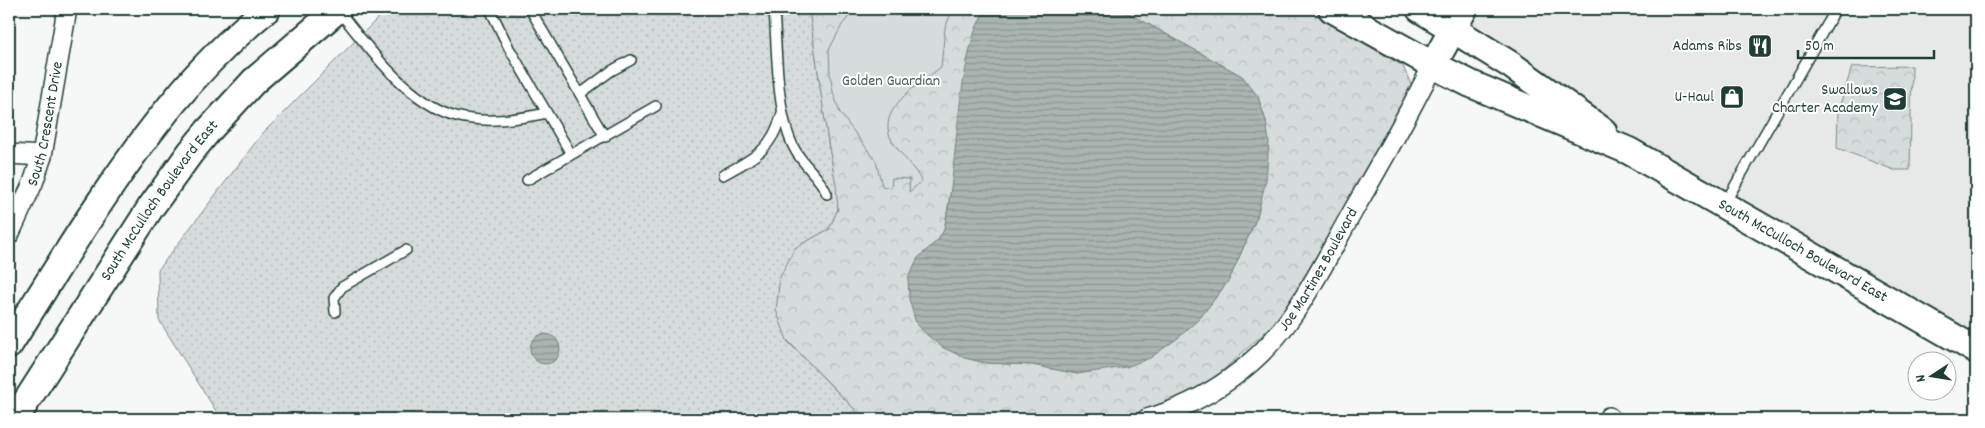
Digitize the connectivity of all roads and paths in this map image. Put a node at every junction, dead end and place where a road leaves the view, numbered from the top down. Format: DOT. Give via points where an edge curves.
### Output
graph roads {
  1 [pos="67,9"];
  2 [pos="267,9"];
  3 [pos="338,9"];
  4 [pos="490,9"];
  5 [pos="530,9"];
  6 [pos="774,9"];
  7 [pos="1332,9"];
  8 [pos="1420,9"];
  9 [pos="1836,9"];
  10 [pos="1458,18"];
  11 [pos="631,60"];
  12 [pos="1432,65"];
  13 [pos="580,94"];
  14 [pos="656,106"];
  15 [pos="547,113"];
  16 [pos="782,113"];
  17 [pos="605,137"];
  18 [pos="1629,151"];
  19 [pos="9,154"];
  20 [pos="571,154"];
  21 [pos="42,156"];
  22 [pos="724,176"];
  23 [pos="527,180"];
  24 [pos="827,194"];
  25 [pos="1724,206"];
  26 [pos="9,235"];
  27 [pos="406,250"];
  28 [pos="335,312"];
  29 [pos="9,345"];
  30 [pos="1976,350"];
  31 [pos="15,419"];
  32 [pos="1147,419"];
  1 -- 21 [label="street, South Crescent Drive"];
  2 -- 29 [label="main road" via="222,49 154,126 114,181"];
  3 -- 15 [label="lane" via="366,44 411,92 428,105 477,120"];
  3 -- 31 [label="main road, South McCulloch Boulevard East" via="254,81 196,146 151,207"];
  4 -- 15 [label="lane"];
  5 -- 13 [label="lane"];
  6 -- 16 [label="lane"];
  7 -- 12 [label="main road, South McCulloch Boulevard East"];
  8 -- 10 [label="main road, South McCulloch Boulevard East"];
  9 -- 25 [label="lane"];
  10 -- 12 [label="main road"];
  10 -- 18 [label="main road, South McCulloch Boulevard East"];
  11 -- 13 [label="lane"];
  12 -- 18 [label="main road, South McCulloch Boulevard East"];
  12 -- 32 [label="street, Joe Martinez Boulevard" via="1414,104 1294,314 1257,357 1213,391 1188,405"];
  13 -- 17 [label="lane"];
  14 -- 17 [label="lane"];
  15 -- 20 [label="lane"];
  16 -- 22 [label="lane" via="772,140 762,152"];
  16 -- 24 [label="lane" via="793,146 823,184"];
  17 -- 20 [label="lane"];
  18 -- 25 [label="main road, South McCulloch Boulevard East"];
  19 -- 21 [label="street"];
  20 -- 23 [label="lane"];
  21 -- 26 [label="street, South Crescent Drive"];
  25 -- 30 [label="main road, South McCulloch Boulevard East"];
  27 -- 28 [label="lane" via="342,287 334,298"];
}
